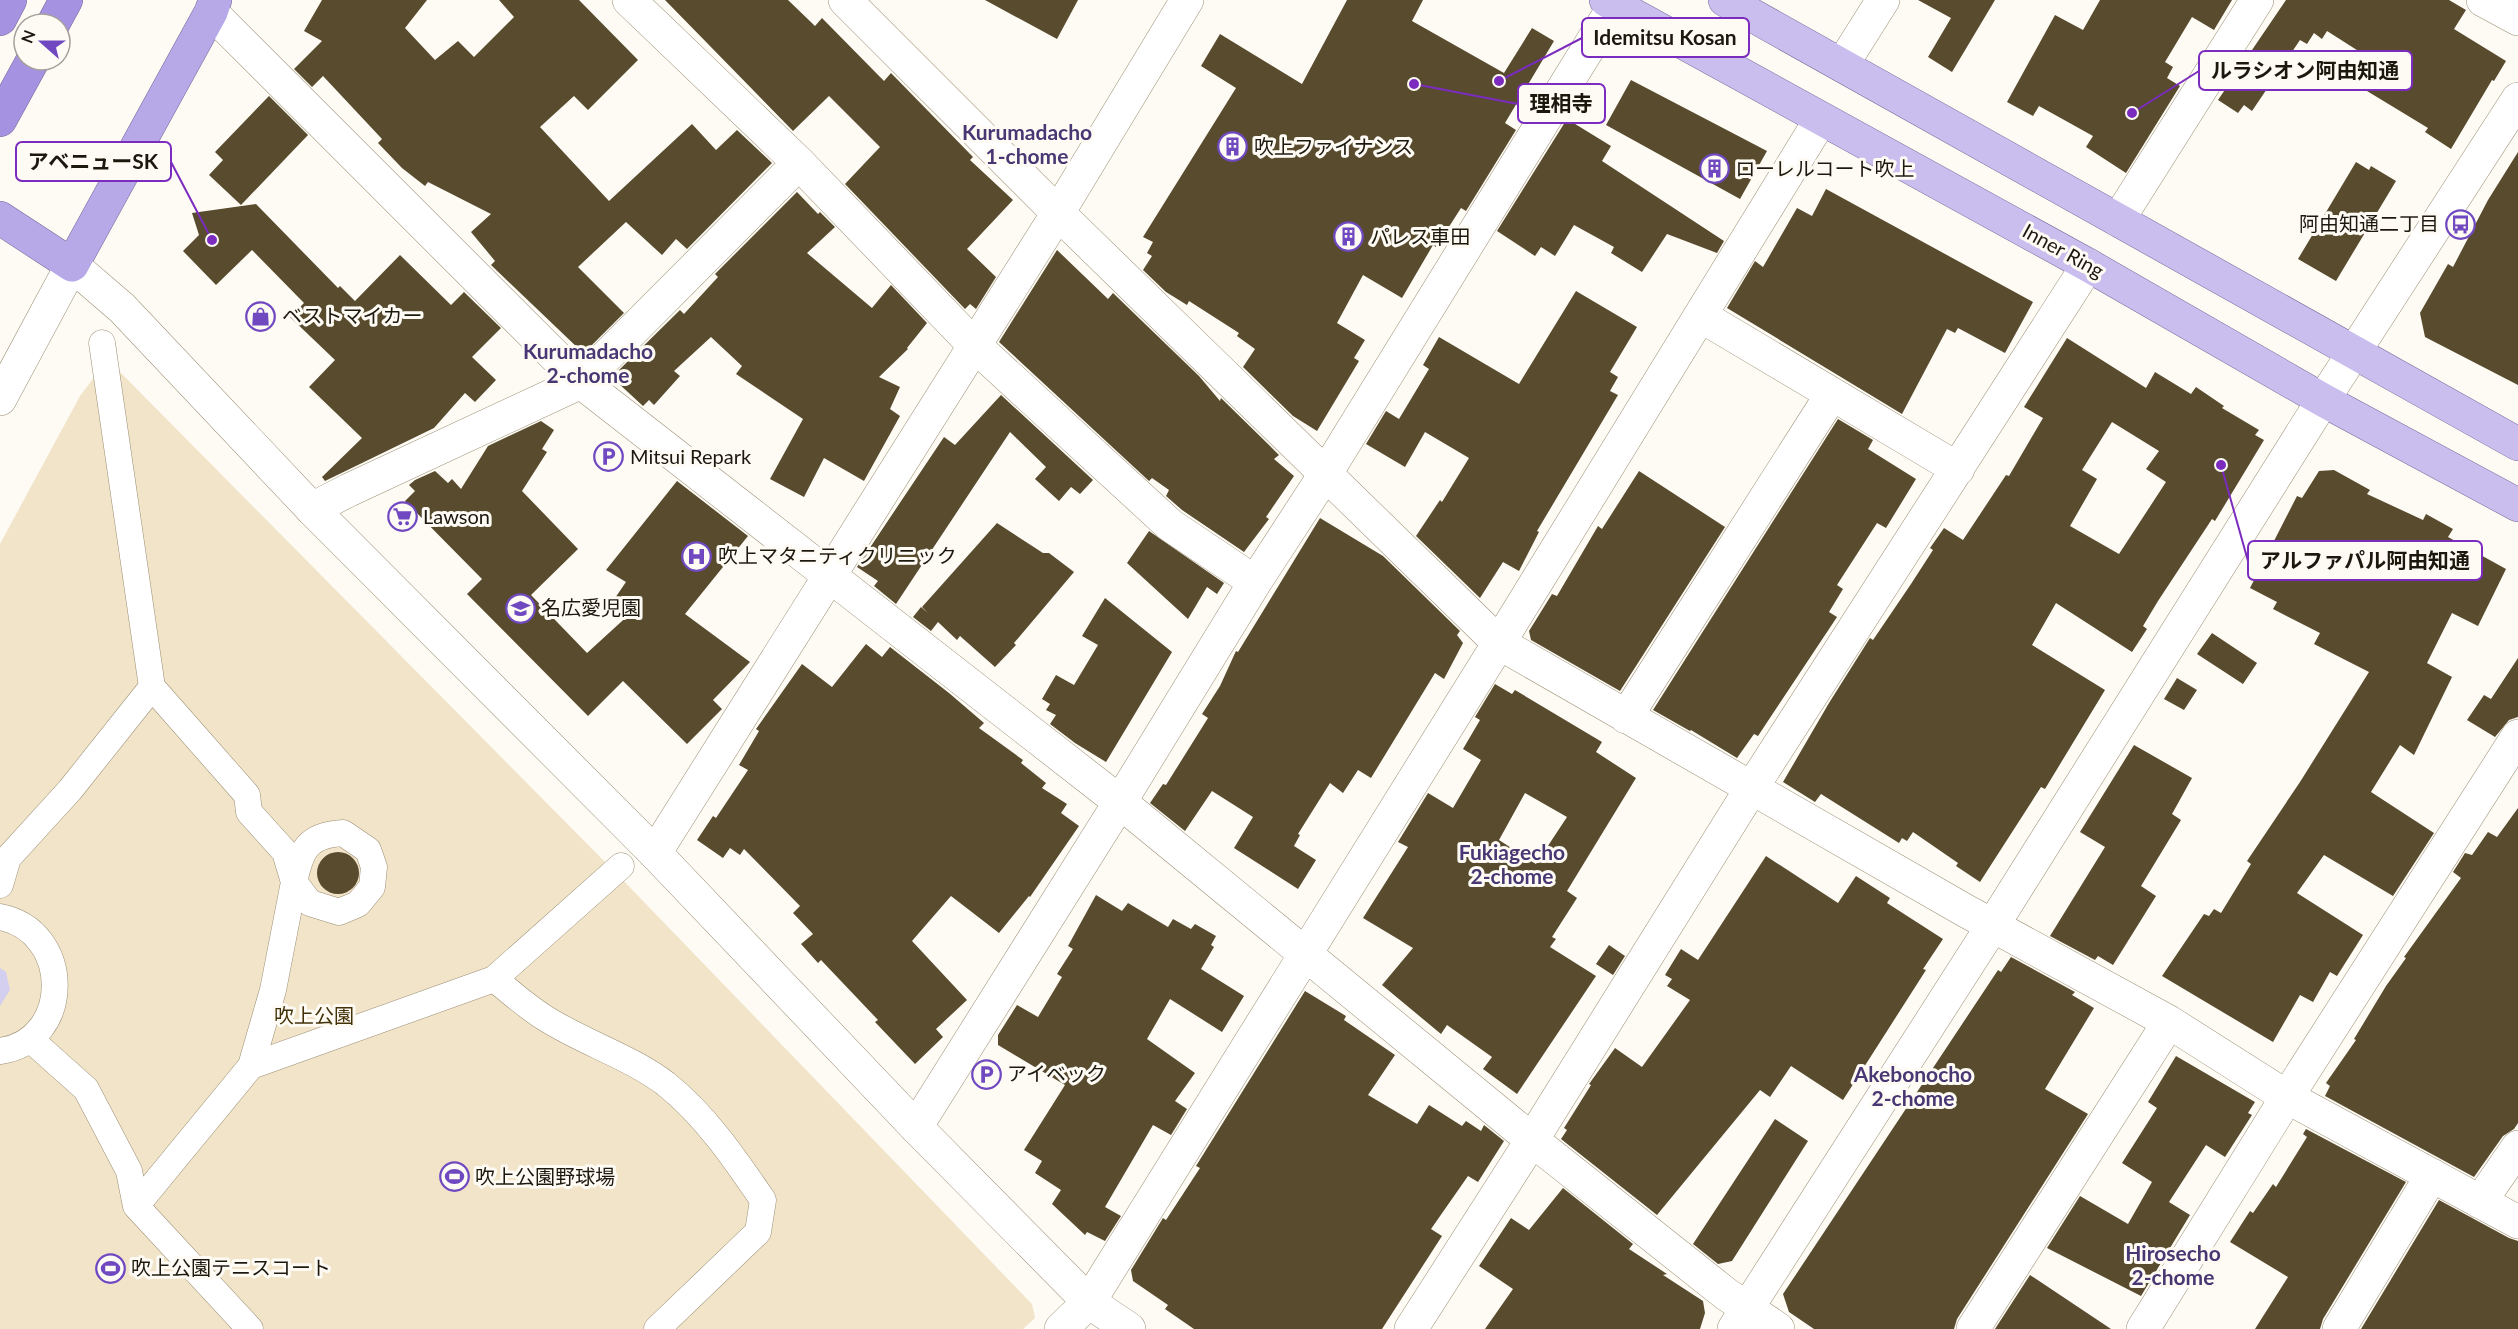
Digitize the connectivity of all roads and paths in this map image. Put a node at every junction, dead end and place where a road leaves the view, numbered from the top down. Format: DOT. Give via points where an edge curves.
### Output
graph roads {
  1 [pos="10,0"];
  2 [pos="629,0"];
  3 [pos="845,0"];
  4 [pos="1187,0"];
  5 [pos="1725,0"];
  6 [pos="1883,0"];
  7 [pos="2257,0"];
  8 [pos="2483,0"];
  9 [pos="1611,2"];
  10 [pos="216,4"];
  11 [pos="0,19"];
  12 [pos="2518,19"];
  13 [pos="1842,65"];
  14 [pos="26,72"];
  15 [pos="2518,99"];
  16 [pos="1821,118"];
  17 [pos="0,120"];
  18 [pos="799,163"];
  19 [pos="1058,213"];
  20 [pos="0,218"];
  21 [pos="2118,220"];
  22 [pos="72,265"];
  23 [pos="2088,265"];
  24 [pos="1701,316"];
  25 [pos="102,343"];
  26 [pos="973,344"];
  27 [pos="2354,352"];
  28 [pos="581,382"];
  29 [pos="1832,394"];
  30 [pos="0,399"];
  31 [pos="2323,400"];
  32 [pos="2518,444"];
  33 [pos="1958,469"];
  34 [pos="1326,473"];
  35 [pos="2518,505"];
  36 [pos="312,509"];
  37 [pos="829,575"];
  38 [pos="1255,582"];
  39 [pos="1499,643"];
  40 [pos="152,687"];
  41 [pos="1626,717"];
  42 [pos="2518,736"];
  43 [pos="1751,789"];
  44 [pos="1120,802"];
  45 [pos="655,854"];
  46 [pos="621,866"];
  47 [pos="0,885"];
  48 [pos="0,917"];
  49 [pos="1994,925"];
  50 [pos="1306,954"];
  51 [pos="494,979"];
  52 [pos="2169,1023"];
  53 [pos="30,1039"];
  54 [pos="0,1051"];
  55 [pos="251,1066"];
  56 [pos="2287,1097"];
  57 [pos="916,1127"];
  58 [pos="1533,1140"];
  59 [pos="2518,1147"];
  60 [pos="2432,1175"];
  61 [pos="2480,1202"];
  62 [pos="136,1206"];
  63 [pos="2518,1222"];
  64 [pos="1089,1302"];
  65 [pos="1741,1319"];
  66 [pos="250,1329"];
  67 [pos="657,1329"];
  68 [pos="1060,1329"];
  69 [pos="1129,1329"];
  70 [pos="1410,1329"];
  71 [pos="1778,1329"];
  72 [pos="1973,1329"];
  73 [pos="2143,1329"];
  74 [pos="2339,1329"];
  1 -- 11 [label="highway"];
  2 -- 18 [label="street"];
  3 -- 19 [label="street"];
  4 -- 19 [label="street"];
  5 -- 13 [label="main road"];
  6 -- 13 [label="street"];
  7 -- 21 [label="street"];
  8 -- 12 [label="street"];
  9 -- 16 [label="main road, Inner Ring"];
  9 -- 34 [label="street"];
  10 -- 22 [label="highway"];
  10 -- 28 [label="street"];
  13 -- 21 [label="main road"];
  14 -- 17 [label="highway"];
  15 -- 27 [label="street"];
  16 -- 23 [label="main road, Inner Ring"];
  16 -- 24 [label="street"];
  18 -- 26 [label="street"];
  18 -- 28 [label="street"];
  19 -- 26 [label="street"];
  19 -- 34 [label="street"];
  20 -- 22 [label="highway"];
  21 -- 27 [label="main road"];
  22 -- 30 [label="street"];
  22 -- 36 [label="street" via="122,308"];
  23 -- 31 [label="main road, Inner Ring"];
  23 -- 33 [label="street"];
  24 -- 29 [label="street"];
  24 -- 39 [label="street"];
  25 -- 40 [label="street"];
  26 -- 37 [label="street"];
  26 -- 38 [label="street" via="1170,525"];
  27 -- 31 [label="street"];
  27 -- 32 [label="main road"];
  28 -- 36 [label="street"];
  28 -- 37 [label="street"];
  29 -- 33 [label="street"];
  29 -- 41 [label="street"];
  31 -- 35 [label="main road, Inner Ring"];
  31 -- 49 [label="street"];
  33 -- 43 [label="street"];
  34 -- 38 [label="street"];
  34 -- 39 [label="street"];
  36 -- 45 [label="street"];
  37 -- 44 [label="street"];
  37 -- 45 [label="street"];
  38 -- 44 [label="street"];
  39 -- 41 [label="street"];
  39 -- 50 [label="street"];
  40 -- 47 [label="street" via="70,790 8,858"];
  40 -- 55 [label="street" via="247,795 249,812 285,852 294,882 273,990"];
  41 -- 43 [label="street"];
  42 -- 56 [label="street"];
  43 -- 49 [label="street"];
  43 -- 58 [label="street"];
  44 -- 50 [label="street"];
  44 -- 57 [label="street"];
  45 -- 57 [label="street"];
  46 -- 51 [label="street"];
  48 -- 53 [label="street" via="26,927 39,939 55,971 53,1005 44,1024"];
  49 -- 52 [label="street"];
  49 -- 65 [label="street"];
  50 -- 58 [label="street"];
  50 -- 64 [label="street"];
  51 -- 55 [label="street"];
  51 -- 67 [label="street" via="545,1018 625,1058 666,1085 710,1128 763,1200 758,1232"];
  52 -- 56 [label="street"];
  52 -- 72 [label="street"];
  53 -- 54 [label="street"];
  53 -- 62 [label="street" via="86,1089 129,1171"];
  55 -- 62 [label="street"];
  56 -- 60 [label="street"];
  56 -- 73 [label="street"];
  57 -- 64 [label="street"];
  58 -- 65 [label="street"];
  58 -- 70 [label="street"];
  59 -- 61 [label="street"];
  60 -- 61 [label="street"];
  60 -- 74 [label="street"];
  61 -- 63 [label="street"];
  62 -- 66 [label="street"];
  64 -- 68 [label="street"];
  64 -- 69 [label="street"];
  65 -- 71 [label="street"];
}
